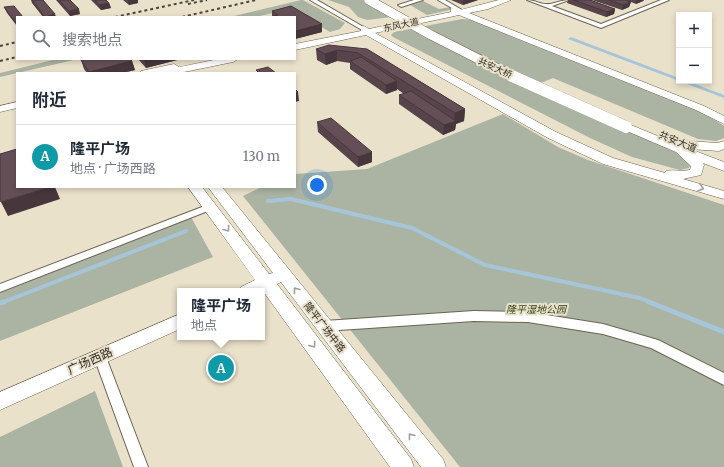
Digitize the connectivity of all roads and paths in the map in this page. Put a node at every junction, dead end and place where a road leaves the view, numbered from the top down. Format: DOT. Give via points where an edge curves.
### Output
graph roads {
  1 [pos="313,0"];
  2 [pos="369,0"];
  3 [pos="382,0"];
  4 [pos="420,0"];
  5 [pos="440,0"];
  6 [pos="496,0"];
  7 [pos="507,0"];
  8 [pos="530,0"];
  9 [pos="566,0"];
  10 [pos="666,0"];
  11 [pos="402,5"];
  12 [pos="547,6"];
  13 [pos="460,10"];
  14 [pos="367,31"];
  15 [pos="296,42"];
  16 [pos="296,47"];
  17 [pos="207,60"];
  18 [pos="228,60"];
  19 [pos="150,72"];
  20 [pos="169,72"];
  21 [pos="16,105"];
  22 [pos="0,109"];
  23 [pos="16,110"];
  24 [pos="0,114"];
  25 [pos="724,116"];
  26 [pos="724,121"];
  27 [pos="629,125"];
  28 [pos="724,145"];
  29 [pos="685,148"];
  30 [pos="724,158"];
  31 [pos="724,167"];
  32 [pos="196,188"];
  33 [pos="216,188"];
  34 [pos="724,195"];
  35 [pos="210,207"];
  36 [pos="284,274"];
  37 [pos="267,282"];
  38 [pos="0,288"];
  39 [pos="254,288"];
  40 [pos="177,322"];
  41 [pos="324,326"];
  42 [pos="100,357"];
  43 [pos="724,380"];
  44 [pos="0,402"];
  45 [pos="396,465"];
  46 [pos="141,467"];
  47 [pos="435,467"];
  1 -- 14 [label="street"];
  2 -- 27 [label="main road, 共安大桥, bridge" via="403,21 489,66"];
  3 -- 27 [label="main road, 共安大桥" via="496,62"];
  4 -- 11 [label="street"];
  5 -- 13 [label="street"];
  6 -- 13 [label="main road"];
  7 -- 13 [label="main road, 东风大道"];
  8 -- 12 [label="street"];
  9 -- 12 [label="street"];
  10 -- 12 [label="street" via="601,26"];
  13 -- 14 [label="main road, 东风大道"];
  13 -- 25 [label="main road"];
  13 -- 26 [label="main road" via="700,108"];
  14 -- 15 [label="main road, 东风大道"];
  14 -- 16 [label="main road, 东风大道"];
  14 -- 29 [label="main road" via="380,35 558,133 610,157 672,174 686,175 696,172 698,165"];
  14 -- 34 [label="main road, one-way" via="552,135 608,161"];
  17 -- 19 [label="main road"];
  18 -- 20 [label="main road"];
  21 -- 22 [label="main road"];
  23 -- 24 [label="main road"];
  27 -- 29 [label="main road"];
  28 -- 29 [label="main road"];
  29 -- 30 [label="main road, 共安大道"];
  29 -- 31 [label="main road"];
  32 -- 35 [label="main road, 隆平广场中路"];
  33 -- 36 [label="main road, 隆平广场中路"];
  35 -- 37 [label="main road, 隆平广场中路, one-way"];
  35 -- 38 [label="street"];
  36 -- 37 [label="main road"];
  41 -- 36 [label="main road, 隆平广场中路, one-way"];
  37 -- 39 [label="main road"];
  37 -- 45 [label="main road, 隆平广场中路, one-way"];
  40 -- 42 [label="main road, 广场西路"];
  41 -- 43 [label="street" via="474,316 528,317 603,329 654,344"];
  47 -- 41 [label="main road, 隆平广场中路, one-way"];
  42 -- 44 [label="main road, 广场西路"];
  42 -- 46 [label="street"];
}
